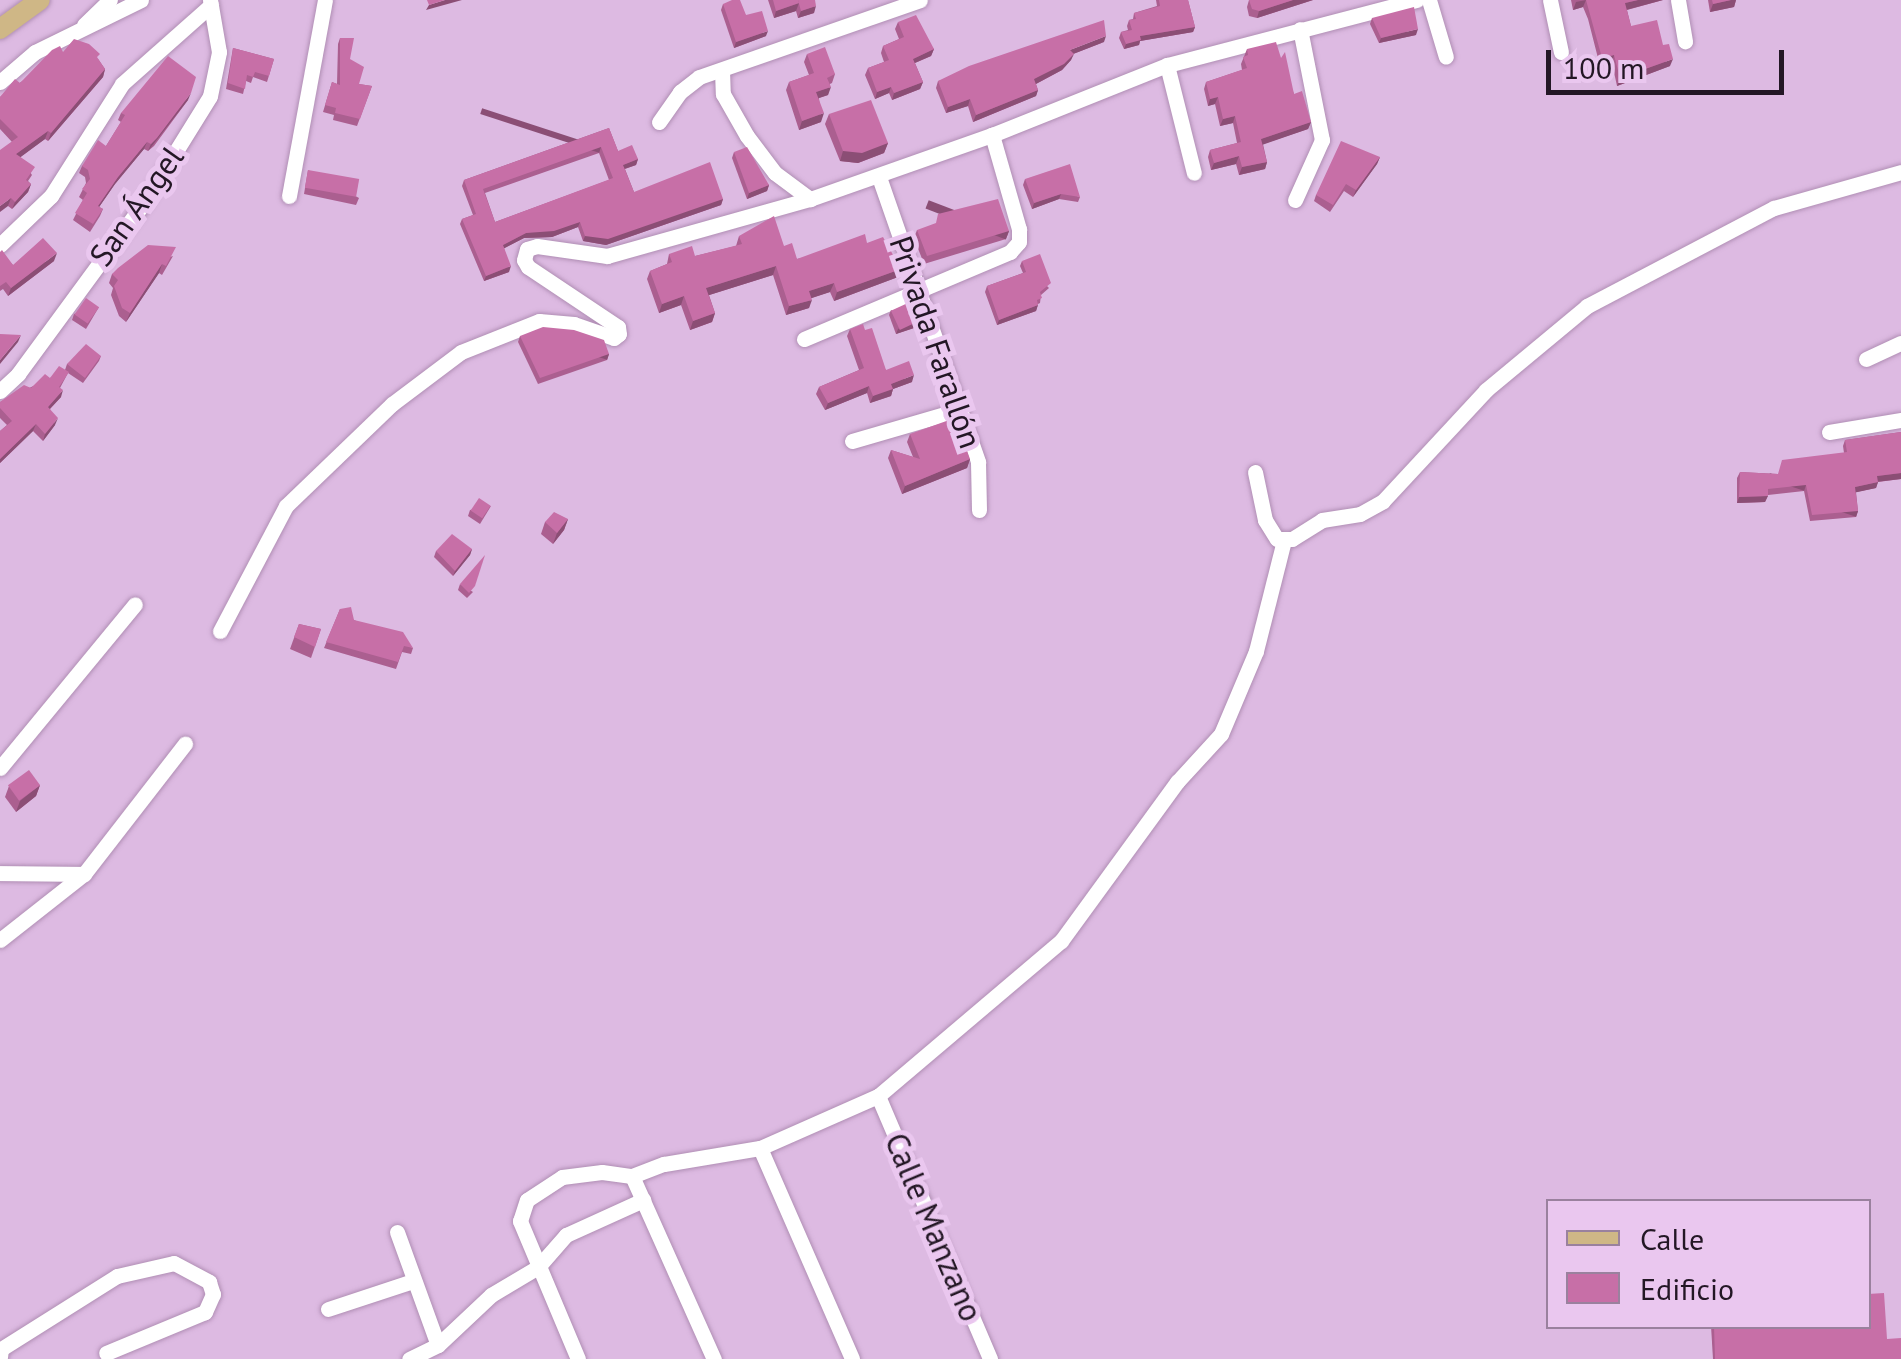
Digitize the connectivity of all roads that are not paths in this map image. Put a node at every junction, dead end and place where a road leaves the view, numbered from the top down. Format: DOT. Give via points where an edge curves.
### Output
graph roads {
  1 [pos="39,0"];
  2 [pos="110,0"];
  3 [pos="140,0"];
  4 [pos="324,0"];
  5 [pos="920,0"];
  6 [pos="1417,0"];
  7 [pos="1429,0"];
  8 [pos="1550,0"];
  9 [pos="1678,0"];
  10 [pos="210,2"];
  11 [pos="2,26"];
  12 [pos="1300,29"];
  13 [pos="76,33"];
  14 [pos="1685,41"];
  15 [pos="1560,52"];
  16 [pos="1446,57"];
  17 [pos="1167,65"];
  18 [pos="722,70"];
  19 [pos="0,82"];
  20 [pos="659,122"];
  21 [pos="992,135"];
  22 [pos="1901,172"];
  23 [pos="1194,173"];
  24 [pos="878,177"];
  25 [pos="289,196"];
  26 [pos="810,199"];
  27 [pos="1295,200"];
  28 [pos="0,245"];
  29 [pos="918,292"];
  30 [pos="804,340"];
  31 [pos="1901,344"];
  32 [pos="1866,360"];
  33 [pos="0,391"];
  34 [pos="959,410"];
  35 [pos="1901,420"];
  36 [pos="1829,432"];
  37 [pos="852,441"];
  38 [pos="1255,472"];
  39 [pos="978,510"];
  40 [pos="1284,540"];
  41 [pos="135,604"];
  42 [pos="220,631"];
  43 [pos="185,744"];
  44 [pos="0,768"];
  45 [pos="0,873"];
  46 [pos="84,874"];
  47 [pos="0,940"];
  48 [pos="878,1096"];
  49 [pos="760,1148"];
  50 [pos="632,1176"];
  51 [pos="643,1200"];
  52 [pos="396,1232"];
  53 [pos="538,1267"];
  54 [pos="414,1281"];
  55 [pos="328,1309"];
  56 [pos="438,1345"];
  57 [pos="0,1351"];
  58 [pos="106,1354"];
  59 [pos="409,1359"];
  60 [pos="578,1359"];
  61 [pos="714,1359"];
  62 [pos="852,1359"];
  63 [pos="990,1359"];
  1 -- 11 [label="main road"];
  2 -- 13 [label="street"];
  3 -- 13 [label="street"];
  4 -- 25 [label="street"];
  5 -- 18 [label="street"];
  6 -- 12 [label="street"];
  7 -- 16 [label="street"];
  8 -- 15 [label="street"];
  9 -- 14 [label="street"];
  10 -- 28 [label="street" via="122,84 52,196"];
  10 -- 33 [label="street, San Ángel" via="219,52 210,96 145,200"];
  12 -- 17 [label="street"];
  12 -- 27 [label="street" via="1322,140"];
  13 -- 19 [label="street" via="36,52"];
  17 -- 21 [label="street"];
  17 -- 23 [label="street"];
  18 -- 20 [label="street" via="699,76"];
  18 -- 26 [label="street" via="722,94 746,136 775,173"];
  21 -- 24 [label="street"];
  21 -- 29 [label="street" via="1019,242"];
  22 -- 40 [label="street" via="1774,208 1587,306 1486,390 1384,501"];
  24 -- 26 [label="street"];
  24 -- 29 [label="street, Privada Farallón"];
  26 -- 42 [label="street" via="607,256 527,248 524,260 619,334 539,321 462,352 392,404 286,506"];
  29 -- 30 [label="street"];
  29 -- 34 [label="street, Privada Farallón"];
  31 -- 32 [label="street"];
  34 -- 37 [label="street"];
  34 -- 39 [label="street, Privada Farallón" via="978,462"];
  35 -- 36 [label="street"];
  38 -- 40 [label="street" via="1265,520"];
  40 -- 48 [label="street" via="1256,651 1220,734 1061,941"];
  41 -- 44 [label="street"];
  43 -- 46 [label="street"];
  45 -- 46 [label="street"];
  46 -- 47 [label="street"];
  48 -- 49 [label="street"];
  48 -- 63 [label="street, Calle Manzano"];
  49 -- 50 [label="street"];
  49 -- 62 [label="street"];
  50 -- 51 [label="street"];
  50 -- 53 [label="street" via="562,1177 527,1200 520,1221"];
  51 -- 53 [label="street" via="566,1234"];
  51 -- 61 [label="street"];
  52 -- 54 [label="street"];
  53 -- 56 [label="street" via="491,1295"];
  53 -- 60 [label="street"];
  54 -- 55 [label="street"];
  54 -- 56 [label="street"];
  56 -- 59 [label="street"];
  57 -- 58 [label="street" via="117,1276 174,1263 209,1282 213,1294 205,1312"];
}
